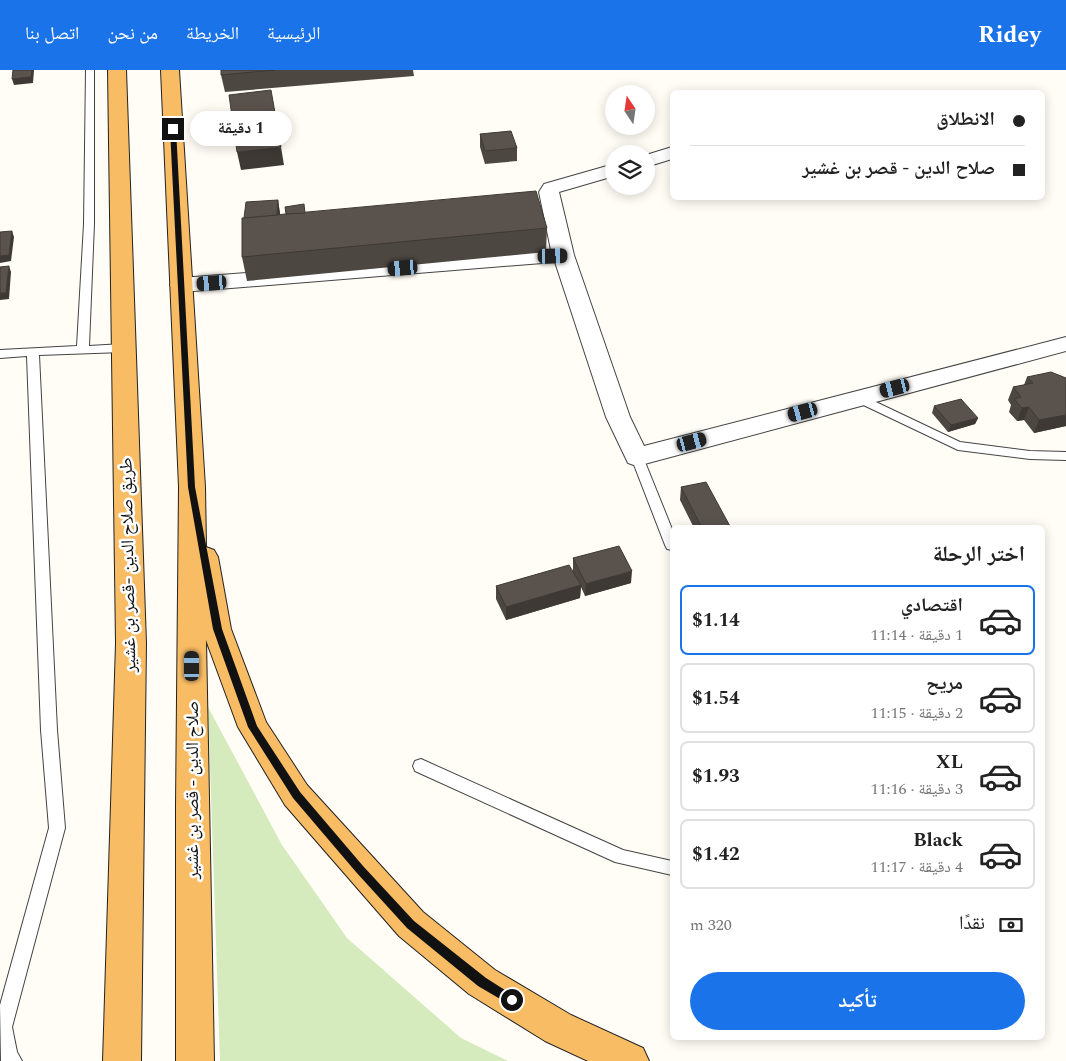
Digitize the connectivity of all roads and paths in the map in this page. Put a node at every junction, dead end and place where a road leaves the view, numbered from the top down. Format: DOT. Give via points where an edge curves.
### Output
graph roads {
  1 [pos="90,70"];
  2 [pos="117,70"];
  3 [pos="170,70"];
  4 [pos="670,155"];
  5 [pos="655,159"];
  6 [pos="605,173"];
  7 [pos="563,255"];
  8 [pos="181,285"];
  9 [pos="1066,344"];
  10 [pos="83,348"];
  11 [pos="123,348"];
  12 [pos="33,352"];
  13 [pos="0,354"];
  14 [pos="859,398"];
  15 [pos="1066,456"];
  16 [pos="637,457"];
  17 [pos="192,487"];
  18 [pos="670,540"];
  19 [pos="421,766"];
  20 [pos="670,868"];
  21 [pos="13,1061"];
  22 [pos="122,1061"];
  23 [pos="195,1061"];
  24 [pos="630,1061"];
  1 -- 10 [label="lane" via="89,224"];
  2 -- 11 [label="highway, طريق صلاح الدين -قصر بن غشير"];
  3 -- 8 [label="highway, صلاح الدين - قصر بن غشير"];
  4 -- 5 [label="street"];
  6 -- 7 [label="street" via="551,188 549,192"];
  7 -- 8 [label="street"];
  7 -- 16 [label="street" via="618,417"];
  8 -- 17 [label="highway, صلاح الدين - قصر بن غشير"];
  9 -- 14 [label="street"];
  10 -- 11 [label="lane"];
  10 -- 12 [label="lane"];
  11 -- 22 [label="highway, طريق صلاح الدين -قصر بن غشير" via="131,643"];
  12 -- 13 [label="lane"];
  12 -- 21 [label="lane" via="49,730 57,828 3,1027"];
  14 -- 15 [label="lane" via="958,446"];
  14 -- 16 [label="street"];
  16 -- 18 [label="lane"];
  17 -- 23 [label="highway, صلاح الدين - قصر بن غشير"];
  17 -- 24 [label="highway" via="218,629 253,727 296,795 411,924 482,982 558,1028"];
  19 -- 20 [label="lane" via="621,857"];
}
